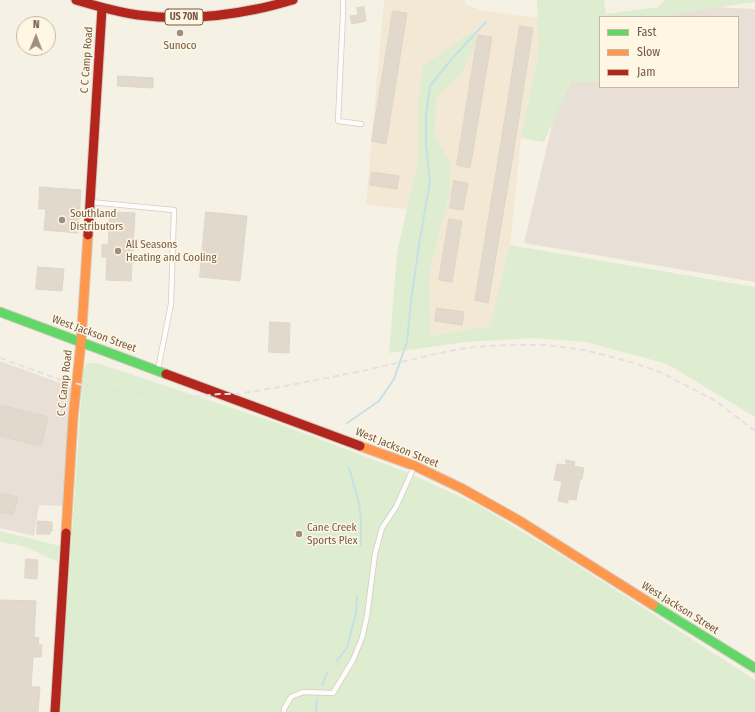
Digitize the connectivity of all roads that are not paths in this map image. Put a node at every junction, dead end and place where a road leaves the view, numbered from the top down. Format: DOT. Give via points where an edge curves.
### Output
graph roads {
  1 [pos="76,0"];
  2 [pos="293,0"];
  3 [pos="343,0"];
  4 [pos="102,8"];
  5 [pos="361,124"];
  6 [pos="90,202"];
  7 [pos="0,312"];
  8 [pos="81,342"];
  9 [pos="158,370"];
  10 [pos="415,466"];
  11 [pos="755,668"];
  12 [pos="55,712"];
  13 [pos="284,712"];
  1 -- 4 [label="street, US 70N"];
  2 -- 4 [label="street, US 70N" via="250,11 201,16 160,17"];
  3 -- 5 [label="lane" via="338,121"];
  4 -- 6 [label="street, C C Camp Road"];
  6 -- 8 [label="street, C C Camp Road"];
  6 -- 9 [label="lane" via="174,210 171,304"];
  7 -- 8 [label="street, West Jackson Street"];
  8 -- 9 [label="street, West Jackson Street"];
  8 -- 12 [label="street, C C Camp Road" via="73,418"];
  9 -- 10 [label="street, West Jackson Street"];
  10 -- 11 [label="street, West Jackson Street" via="518,520"];
  10 -- 13 [label="lane" via="396,507 382,528 375,554 362,638 353,660 333,693 303,692 291,697"];
}
